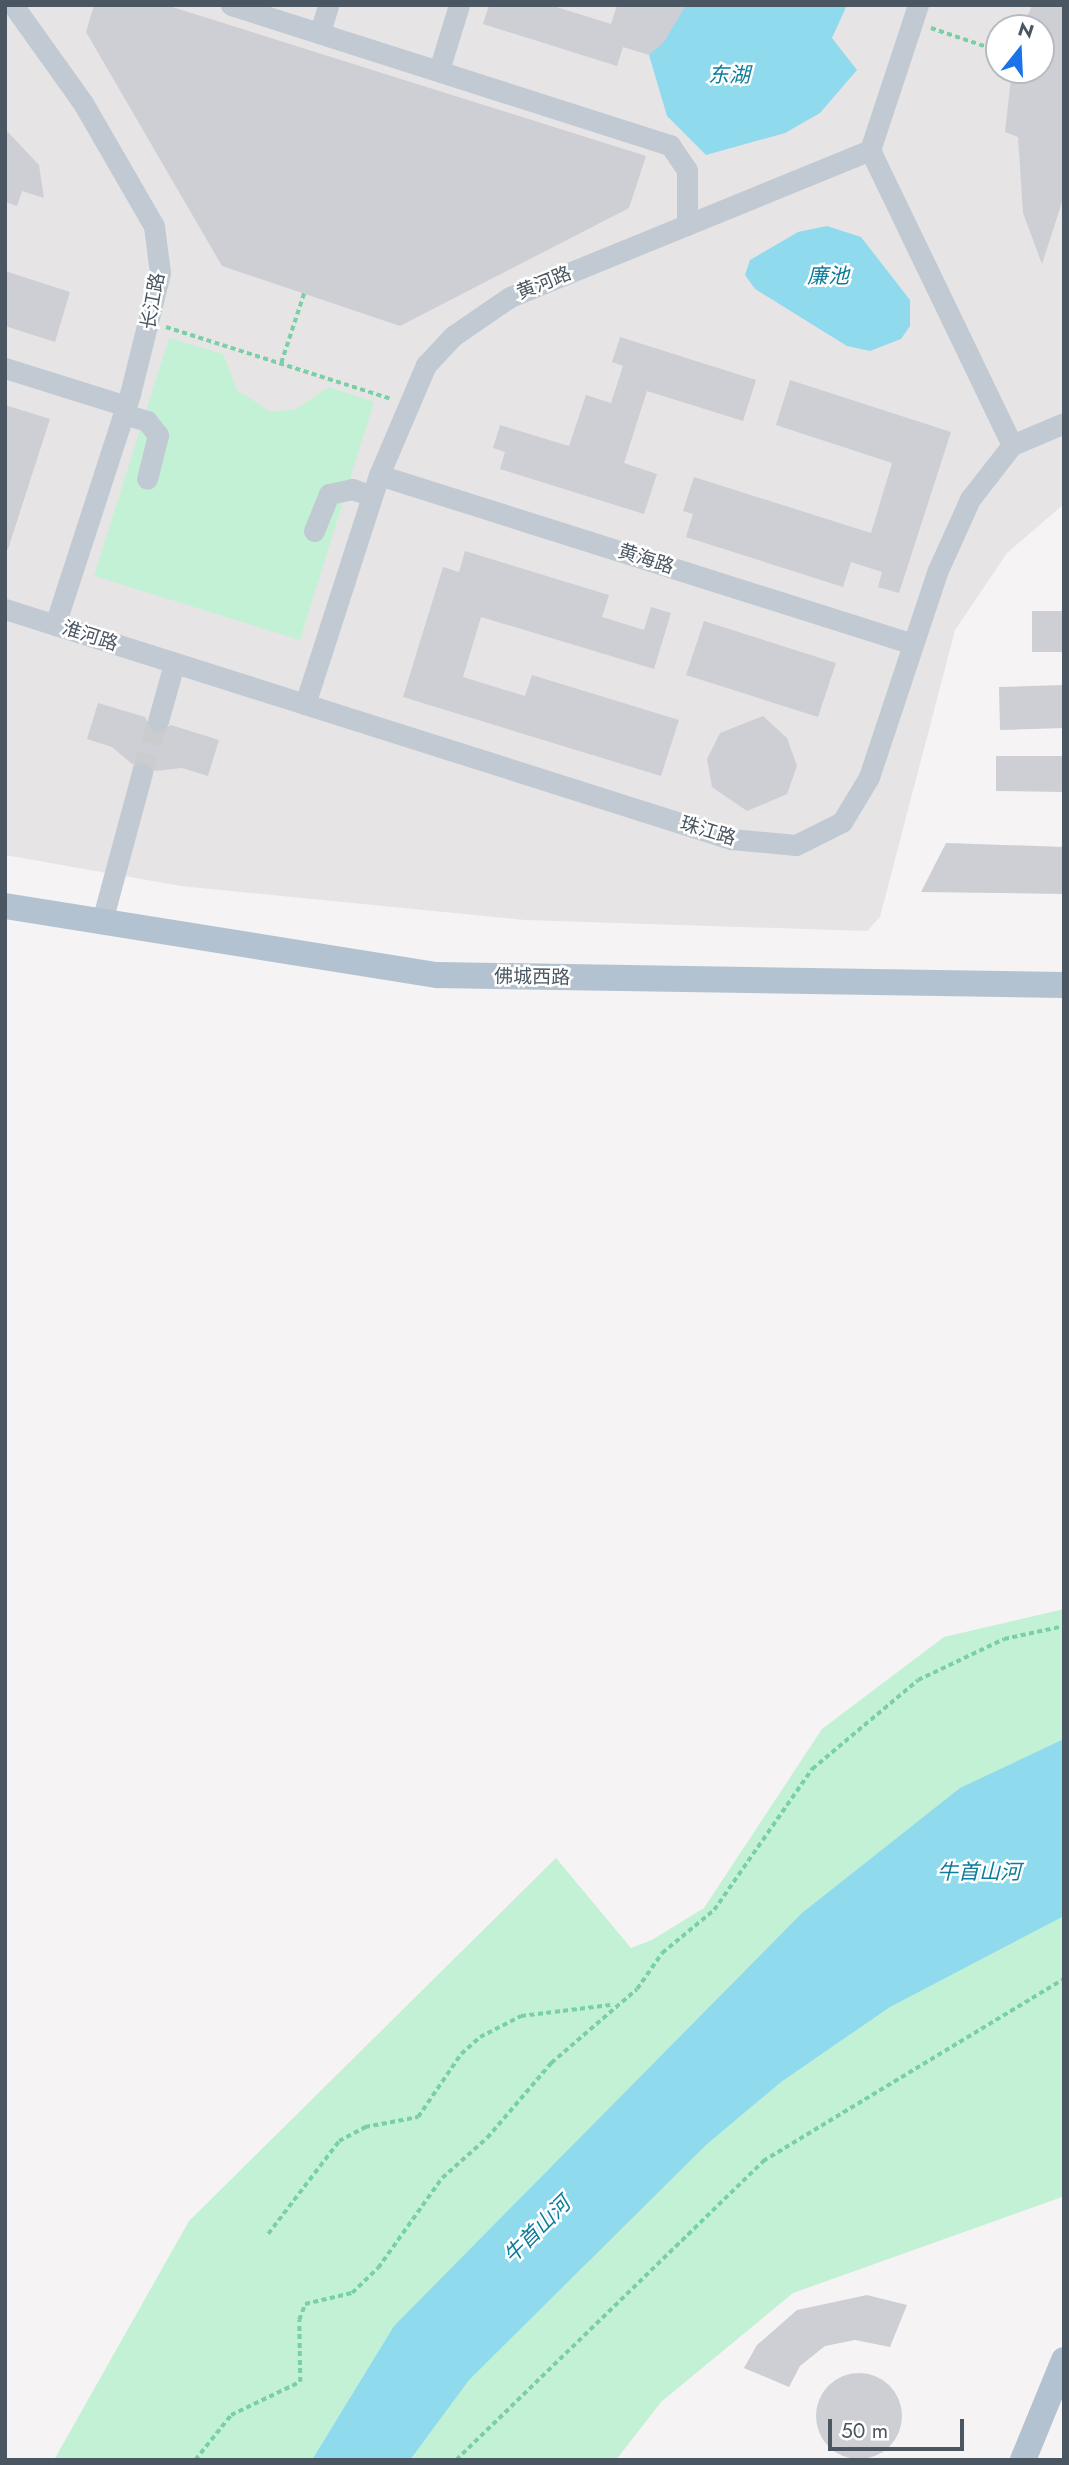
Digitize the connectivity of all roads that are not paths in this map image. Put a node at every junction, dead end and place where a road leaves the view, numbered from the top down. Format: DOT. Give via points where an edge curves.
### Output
graph roads {
  1 [pos="13,5"];
  2 [pos="231,5"];
  3 [pos="328,5"];
  4 [pos="460,5"];
  5 [pos="915,13"];
  6 [pos="320,32"];
  7 [pos="439,70"];
  8 [pos="870,150"];
  9 [pos="687,225"];
  10 [pos="5,368"];
  11 [pos="125,410"];
  12 [pos="1064,423"];
  13 [pos="1012,445"];
  14 [pos="379,475"];
  15 [pos="147,479"];
  16 [pos="372,496"];
  17 [pos="314,531"];
  18 [pos="5,609"];
  19 [pos="55,625"];
  20 [pos="913,644"];
  21 [pos="174,664"];
  22 [pos="305,704"];
  23 [pos="158,721"];
  24 [pos="142,773"];
  25 [pos="5,906"];
  26 [pos="102,921"];
  27 [pos="1064,985"];
  28 [pos="1064,2360"];
  29 [pos="1023,2460"];
  1 -- 11 [label="street, 长江路" via="83,103 154,226 160,273"];
  2 -- 6 [label="street"];
  3 -- 6 [label="street"];
  4 -- 7 [label="street"];
  5 -- 8 [label="street"];
  6 -- 7 [label="street"];
  7 -- 9 [label="street" via="670,145 689,179"];
  8 -- 9 [label="street, 黄河路"];
  8 -- 13 [label="street"];
  9 -- 14 [label="street, 黄河路" via="510,297 453,336 405,403"];
  10 -- 11 [label="street"];
  11 -- 15 [label="street" via="147,421 158,435"];
  11 -- 19 [label="street, 长江路"];
  12 -- 13 [label="street"];
  13 -- 20 [label="street, 珠江路" via="970,499"];
  14 -- 16 [label="street, 黄河路"];
  14 -- 20 [label="street, 黄海路"];
  16 -- 17 [label="street" via="352,489 329,494"];
  16 -- 22 [label="street, 黄河路"];
  18 -- 19 [label="street, 淮河路"];
  19 -- 21 [label="street, 淮河路"];
  20 -- 22 [label="street, 珠江路" via="869,777 842,822 796,845 732,839"];
  21 -- 22 [label="street, 珠江路"];
  21 -- 23 [label="street"];
  24 -- 26 [label="street"];
  25 -- 26 [label="main road, 佛城西路"];
  26 -- 27 [label="main road, 佛城西路" via="438,975"];
  28 -- 29 [label="main road"];
}
